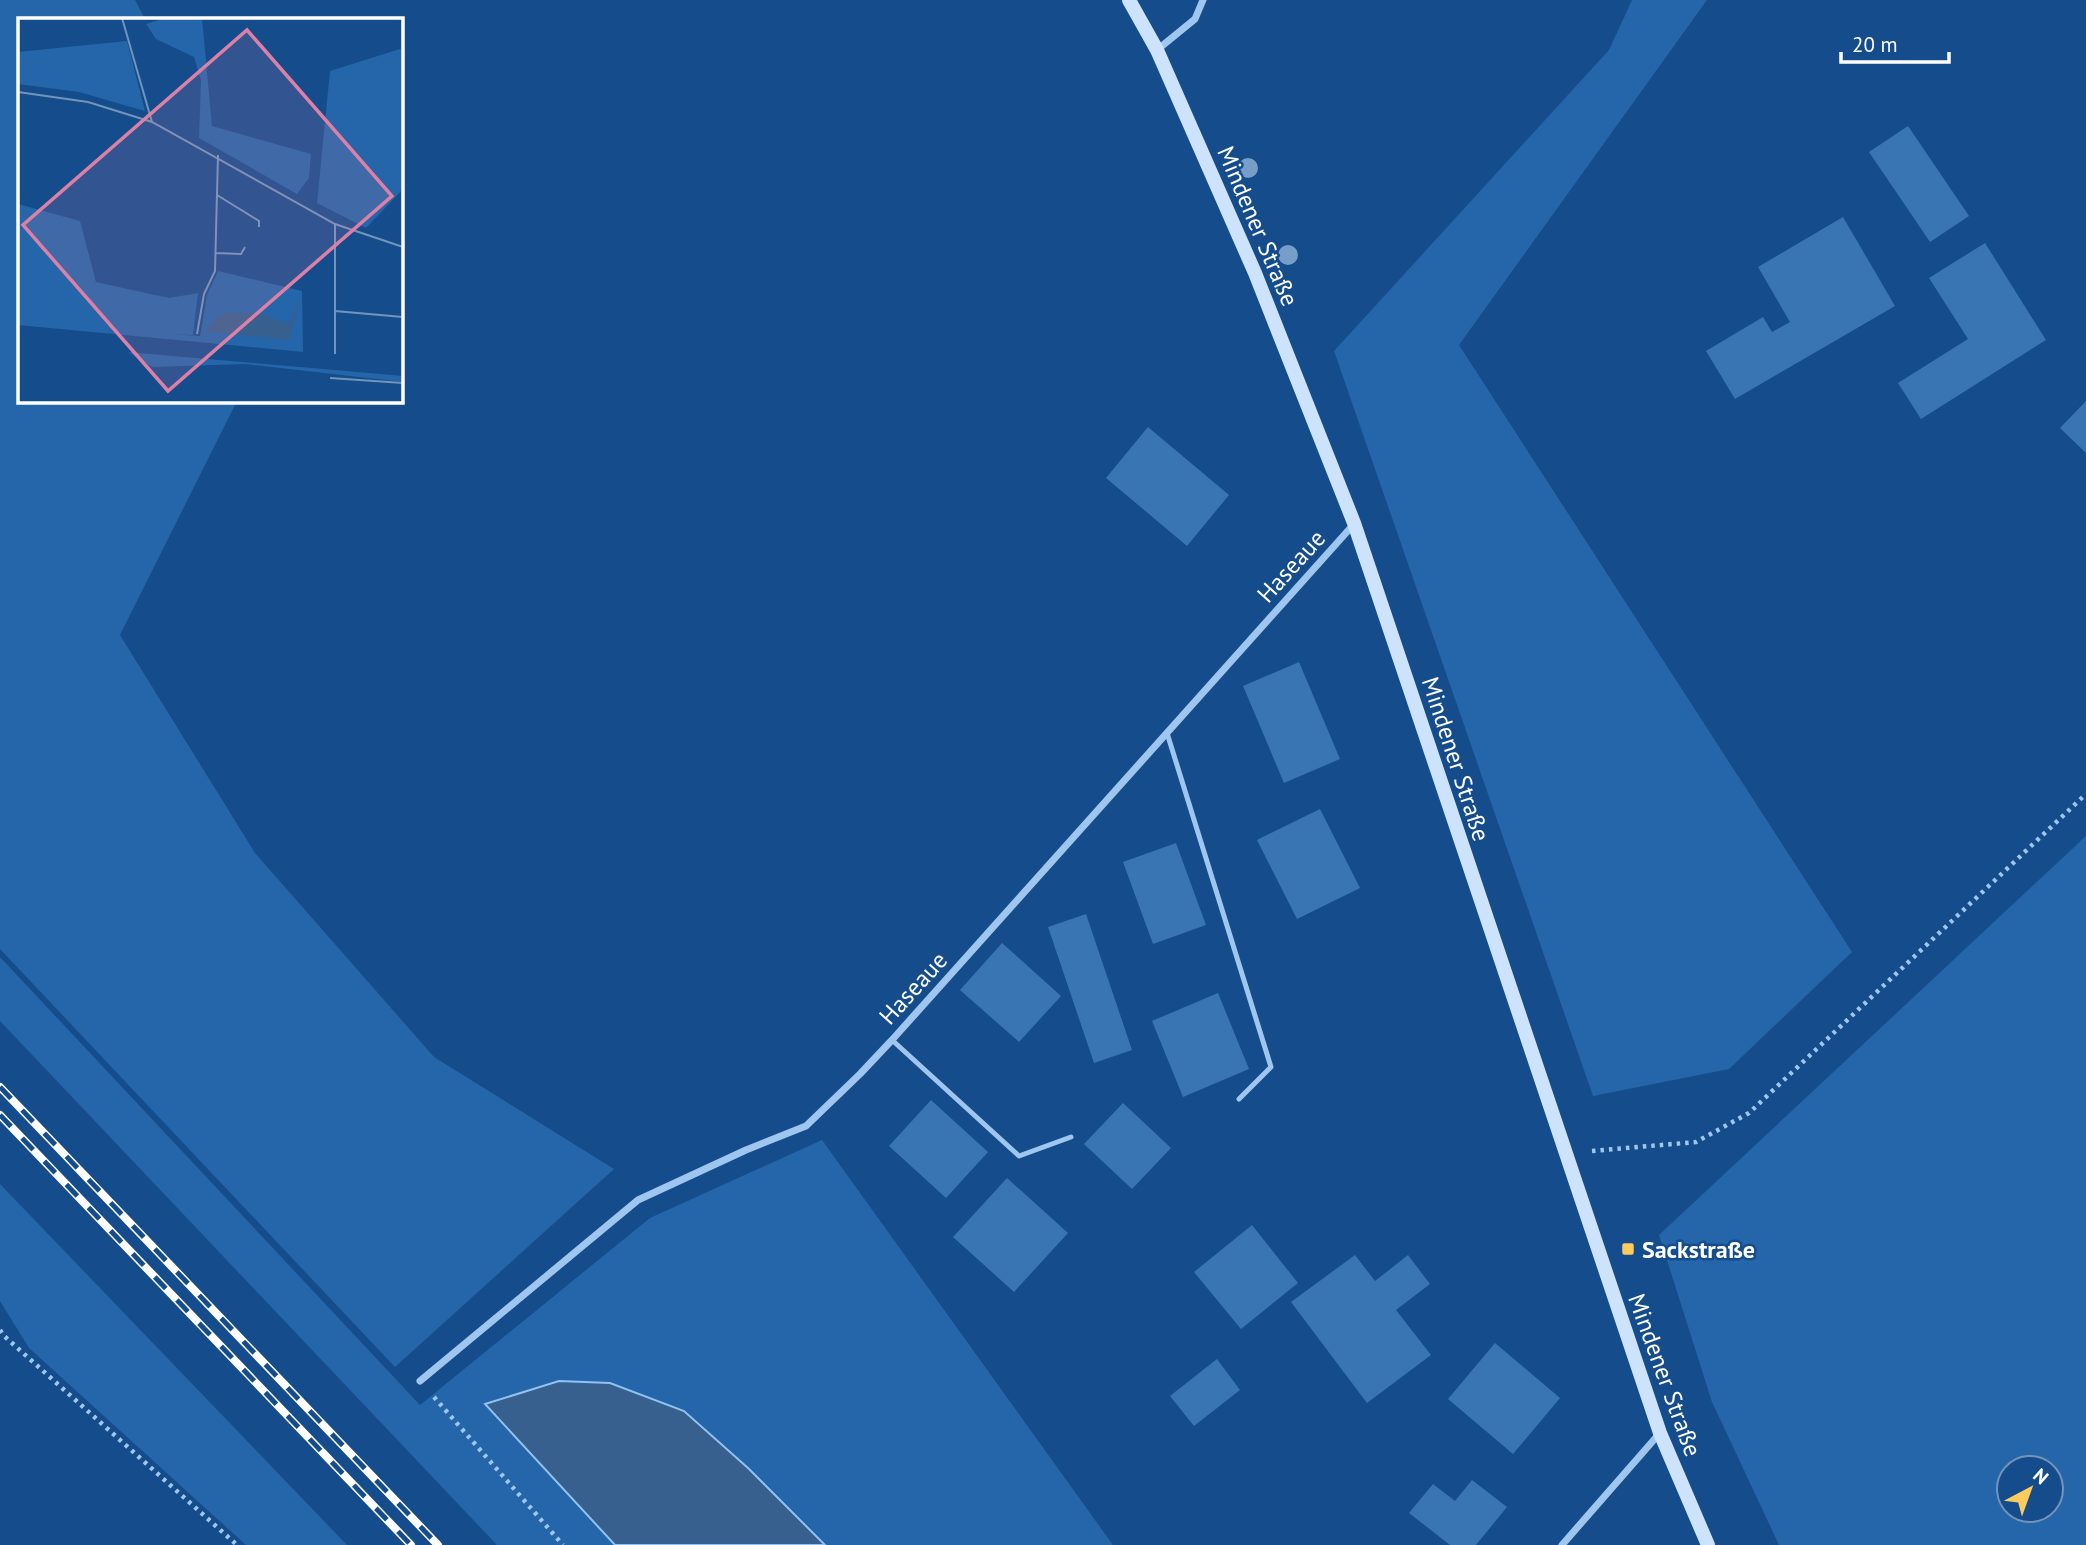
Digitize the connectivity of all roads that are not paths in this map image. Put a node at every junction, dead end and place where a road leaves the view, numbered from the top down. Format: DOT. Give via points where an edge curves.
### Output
graph roads {
  1 [pos="1129,0"];
  2 [pos="1203,0"];
  3 [pos="1157,50"];
  4 [pos="1354,523"];
  5 [pos="1167,733"];
  6 [pos="892,1040"];
  7 [pos="1239,1099"];
  8 [pos="1072,1138"];
  9 [pos="420,1381"];
  10 [pos="1660,1433"];
  11 [pos="1562,1545"];
  12 [pos="1708,1545"];
  1 -- 3 [label="main road, Mindener Straße"];
  2 -- 3 [label="street" via="1195,19"];
  3 -- 4 [label="main road, Mindener Straße" via="1255,273"];
  4 -- 5 [label="street, Haseaue"];
  4 -- 10 [label="main road, Mindener Straße"];
  5 -- 6 [label="street, Haseaue"];
  5 -- 7 [label="lane" via="1270,1067"];
  6 -- 8 [label="lane" via="1018,1156"];
  6 -- 9 [label="street, Haseaue" via="806,1126 638,1200"];
  10 -- 11 [label="street"];
  10 -- 12 [label="main road, Mindener Straße"];
}
